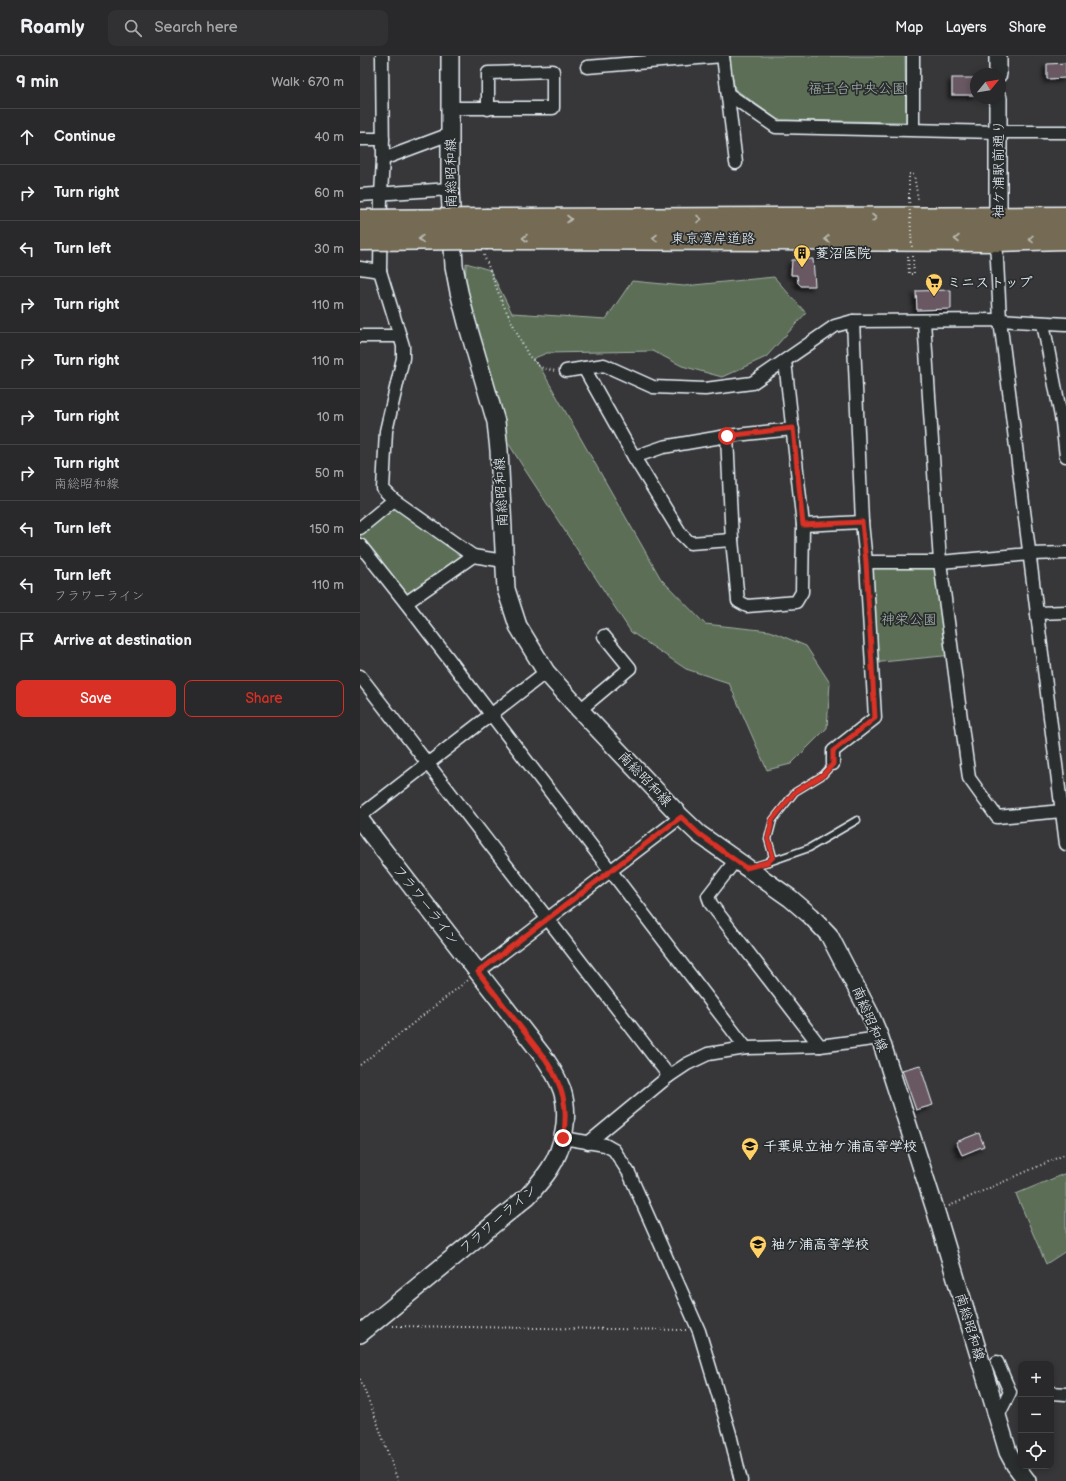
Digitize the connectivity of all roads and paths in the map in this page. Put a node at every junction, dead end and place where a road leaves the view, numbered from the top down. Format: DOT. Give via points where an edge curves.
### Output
graph roads {
  1 [pos="382,56"];
  2 [pos="450,56"];
  3 [pos="723,56"];
  4 [pos="913,56"];
  5 [pos="998,56"];
  6 [pos="649,59"];
  7 [pos="587,67"];
  8 [pos="998,68"];
  9 [pos="728,94"];
  10 [pos="998,104"];
  11 [pos="450,108"];
  12 [pos="488,109"];
  13 [pos="913,129"];
  14 [pos="998,132"];
  15 [pos="1066,132"];
  16 [pos="450,134"];
  17 [pos="360,139"];
  18 [pos="383,139"];
  19 [pos="383,159"];
  20 [pos="736,162"];
  21 [pos="450,189"];
  22 [pos="381,194"];
  23 [pos="360,195"];
  24 [pos="918,199"];
  25 [pos="998,217"];
  26 [pos="1066,218"];
  27 [pos="360,221"];
  28 [pos="488,229"];
  29 [pos="1066,238"];
  30 [pos="360,239"];
  31 [pos="996,240"];
  32 [pos="908,255"];
  33 [pos="485,259"];
  34 [pos="360,268"];
  35 [pos="380,271"];
  36 [pos="1000,320"];
  37 [pos="853,321"];
  38 [pos="924,321"];
  39 [pos="1043,323"];
  40 [pos="1066,324"];
  41 [pos="360,336"];
  42 [pos="400,336"];
  43 [pos="785,361"];
  44 [pos="584,368"];
  45 [pos="566,371"];
  46 [pos="793,428"];
  47 [pos="727,436"];
  48 [pos="1066,456"];
  49 [pos="634,457"];
  50 [pos="394,500"];
  51 [pos="862,522"];
  52 [pos="803,525"];
  53 [pos="360,528"];
  54 [pos="732,540"];
  55 [pos="360,545"];
  56 [pos="1066,553"];
  57 [pos="1030,554"];
  58 [pos="473,556"];
  59 [pos="504,560"];
  60 [pos="866,562"];
  61 [pos="940,562"];
  62 [pos="406,603"];
  63 [pos="1066,612"];
  64 [pos="1037,613"];
  65 [pos="604,636"];
  66 [pos="546,672"];
  67 [pos="360,676"];
  68 [pos="580,710"];
  69 [pos="490,715"];
  70 [pos="428,764"];
  71 [pos="833,764"];
  72 [pos="1062,811"];
  73 [pos="360,816"];
  74 [pos="681,817"];
  75 [pos="360,820"];
  76 [pos="857,820"];
  77 [pos="1066,844"];
  78 [pos="768,862"];
  79 [pos="741,864"];
  80 [pos="611,871"];
  81 [pos="549,918"];
  82 [pos="478,972"];
  83 [pos="880,1038"];
  84 [pos="820,1046"];
  85 [pos="746,1048"];
  86 [pos="360,1065"];
  87 [pos="669,1076"];
  88 [pos="563,1138"];
  89 [pos="588,1143"];
  90 [pos="1066,1154"];
  91 [pos="936,1212"];
  92 [pos="380,1319"];
  93 [pos="699,1331"];
  94 [pos="360,1334"];
  95 [pos="997,1362"];
  96 [pos="360,1379"];
  97 [pos="1016,1392"];
  98 [pos="1054,1393"];
  99 [pos="1066,1394"];
  100 [pos="997,1418"];
  101 [pos="398,1481"];
  102 [pos="741,1481"];
  103 [pos="1027,1481"];
  1 -- 18 [label="street"];
  2 -- 11 [label="main road, 南総昭和線"];
  3 -- 6 [label="street"];
  3 -- 9 [label="street"];
  4 -- 13 [label="street"];
  5 -- 8 [label="main road"];
  6 -- 7 [label="street"];
  9 -- 13 [label="street" via="776,127"];
  9 -- 20 [label="street"];
  10 -- 14 [label="main road, 袖ケ浦駅前通り"];
  11 -- 12 [label="street"];
  11 -- 16 [label="main road, 南総昭和線"];
  12 -- 12 [label="street" via="553,108 553,70 488,73"];
  13 -- 14 [label="street"];
  14 -- 15 [label="street"];
  14 -- 25 [label="main road, 袖ケ浦駅前通り"];
  16 -- 19 [label="street"];
  16 -- 21 [label="main road, 南総昭和線"];
  17 -- 18 [label="street"];
  18 -- 19 [label="street"];
  19 -- 22 [label="street"];
  21 -- 22 [label="street"];
  21 -- 59 [label="main road, 南総昭和線" via="454,266 459,292 496,422"];
  22 -- 23 [label="street"];
  22 -- 35 [label="street"];
  24 -- 32 [label="path, bridge" via="914,175 910,174 914,274 909,274"];
  25 -- 26 [label="highway, 東京湾岸道路"];
  28 -- 25 [label="highway, 東京湾岸道路, one-way"];
  25 -- 31 [label="main road, 袖ケ浦駅前通り"];
  27 -- 28 [label="highway, 東京湾岸道路, bridge"];
  28 -- 30 [label="highway, 東京湾岸道路, one-way, bridge"];
  31 -- 28 [label="highway, 東京湾岸道路, one-way"];
  29 -- 31 [label="highway, 東京湾岸道路, one-way"];
  31 -- 36 [label="street"];
  33 -- 45 [label="path" via="502,302 528,355 540,366 552,371"];
  34 -- 35 [label="street"];
  35 -- 42 [label="street"];
  36 -- 38 [label="street"];
  36 -- 39 [label="street"];
  36 -- 57 [label="street"];
  37 -- 38 [label="street"];
  37 -- 43 [label="street" via="835,326"];
  37 -- 51 [label="street"];
  38 -- 61 [label="street"];
  39 -- 40 [label="street"];
  39 -- 48 [label="street"];
  41 -- 42 [label="street"];
  42 -- 50 [label="street" via="403,358 386,431 383,489"];
  43 -- 44 [label="street" via="752,383 705,390 653,386 604,365"];
  43 -- 46 [label="street"];
  44 -- 45 [label="street"];
  44 -- 49 [label="street"];
  46 -- 47 [label="street"];
  46 -- 52 [label="street"];
  47 -- 49 [label="street" via="663,447"];
  47 -- 54 [label="street"];
  49 -- 54 [label="street" via="681,534 690,543"];
  50 -- 53 [label="street"];
  50 -- 58 [label="street"];
  51 -- 52 [label="street"];
  51 -- 60 [label="street"];
  52 -- 54 [label="street" via="802,592 796,602 747,606 738,601"];
  55 -- 62 [label="street"];
  56 -- 57 [label="street"];
  57 -- 61 [label="street"];
  57 -- 64 [label="street"];
  58 -- 59 [label="street"];
  58 -- 62 [label="street"];
  59 -- 66 [label="main road, 南総昭和線" via="506,590 518,626"];
  60 -- 61 [label="street"];
  60 -- 71 [label="street" via="875,718 833,751"];
  61 -- 72 [label="street" via="969,778 997,817"];
  62 -- 69 [label="street"];
  63 -- 64 [label="street"];
  64 -- 72 [label="street"];
  65 -- 68 [label="street" via="630,668"];
  66 -- 68 [label="main road, 南総昭和線"];
  66 -- 69 [label="street"];
  67 -- 70 [label="street"];
  68 -- 74 [label="main road, 南総昭和線"];
  69 -- 70 [label="street"];
  69 -- 80 [label="street"];
  70 -- 73 [label="street"];
  70 -- 81 [label="street"];
  71 -- 78 [label="lane" via="823,775 795,792 772,820 768,839 773,857"];
  72 -- 77 [label="street"];
  74 -- 79 [label="main road, 南総昭和線" via="699,834"];
  74 -- 80 [label="street"];
  75 -- 82 [label="main road, フラワーライン"];
  76 -- 78 [label="lane" via="808,848"];
  78 -- 79 [label="lane"];
  79 -- 83 [label="main road, 南総昭和線" via="790,898 812,916 829,935"];
  79 -- 84 [label="street" via="708,896 711,904"];
  80 -- 81 [label="street"];
  80 -- 85 [label="street"];
  81 -- 82 [label="street"];
  81 -- 87 [label="street"];
  82 -- 86 [label="path"];
  82 -- 88 [label="main road, フラワーライン" via="554,1074 562,1090 565,1111"];
  83 -- 84 [label="street"];
  83 -- 91 [label="main road, 南総昭和線"];
  84 -- 85 [label="street"];
  85 -- 87 [label="street" via="708,1054"];
  87 -- 89 [label="street"];
  88 -- 89 [label="street"];
  88 -- 92 [label="main road, フラワーライン" via="550,1169 528,1196"];
  89 -- 93 [label="street" via="605,1145 614,1150 629,1173"];
  90 -- 91 [label="path"];
  91 -- 100 [label="main road, 南総昭和線"];
  92 -- 93 [label="path" via="394,1327"];
  92 -- 94 [label="main road, フラワーライン"];
  93 -- 102 [label="street" via="730,1434"];
  95 -- 97 [label="street"];
  96 -- 101 [label="path"];
  97 -- 100 [label="street"];
  98 -- 99 [label="street"];
  100 -- 103 [label="main road, 南総昭和線" via="1008,1452"];
}
